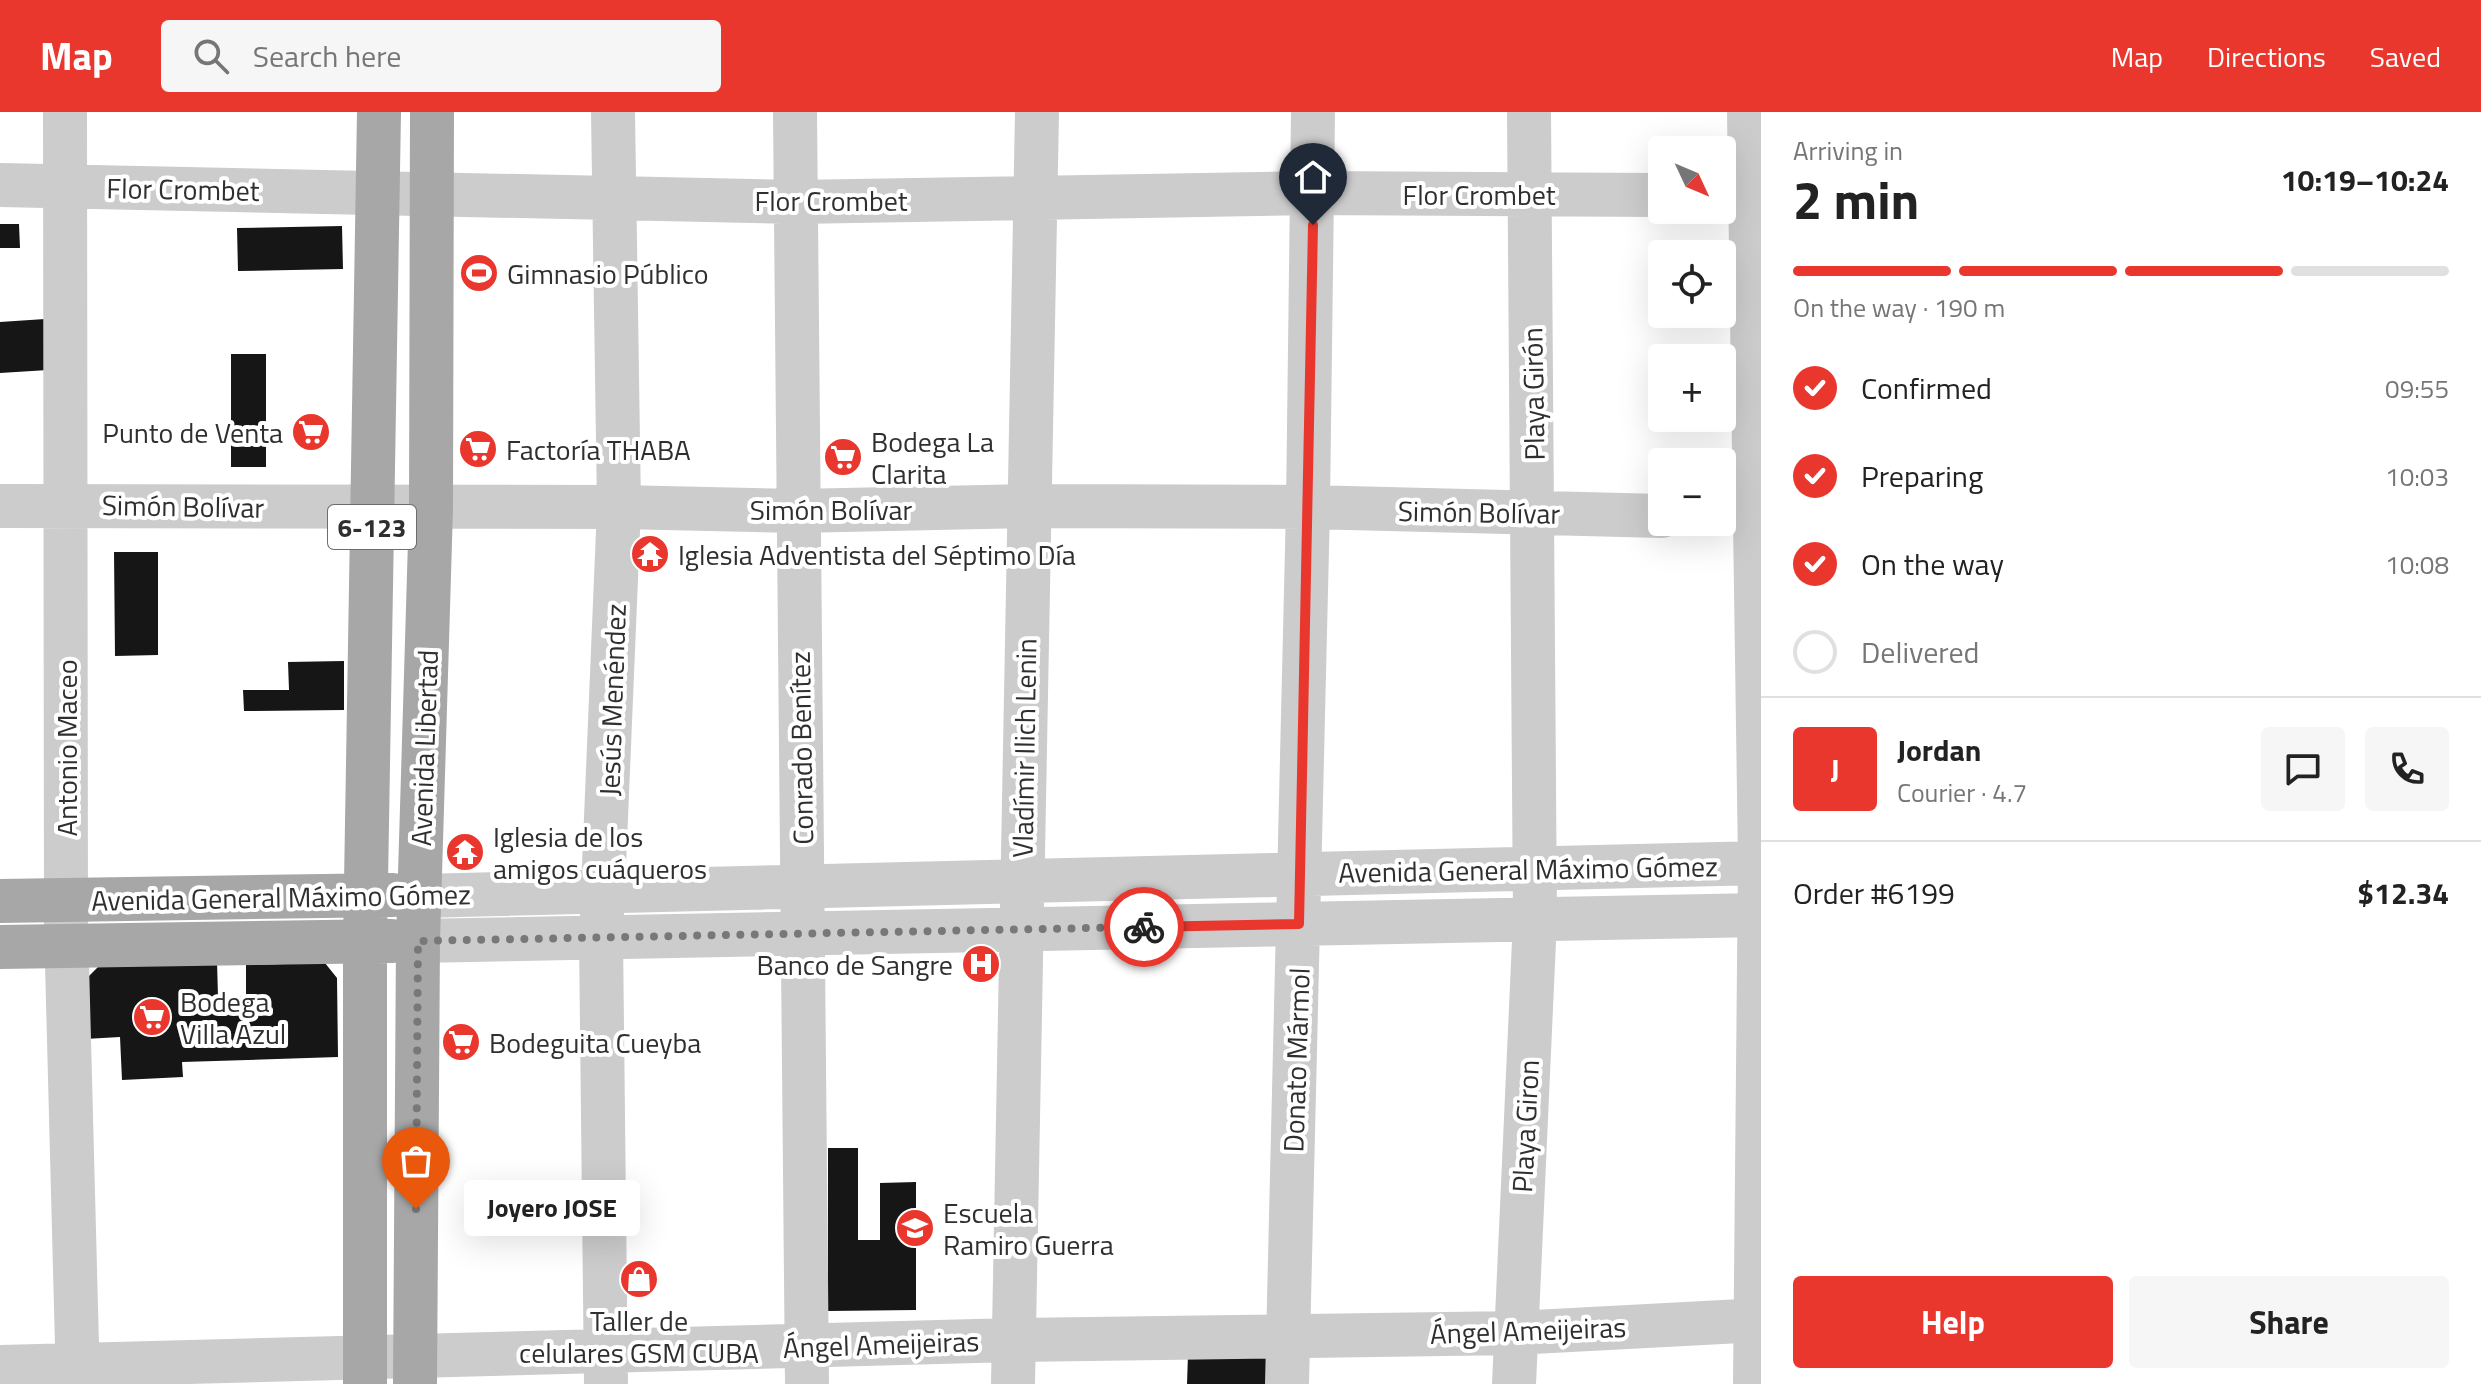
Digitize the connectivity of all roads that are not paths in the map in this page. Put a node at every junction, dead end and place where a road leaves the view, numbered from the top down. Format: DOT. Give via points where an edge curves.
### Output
graph roads {
  1 [pos="65,112"];
  2 [pos="379,112"];
  3 [pos="432,112"];
  4 [pos="613,112"];
  5 [pos="795,112"];
  6 [pos="1037,112"];
  7 [pos="1313,112"];
  8 [pos="1529,112"];
  9 [pos="1749,112"];
  10 [pos="0,185"];
  11 [pos="65,187"];
  12 [pos="378,192"];
  13 [pos="1314,193"];
  14 [pos="1530,194"];
  15 [pos="430,195"];
  16 [pos="1648,195"];
  17 [pos="615,196"];
  18 [pos="1744,196"];
  19 [pos="1036,197"];
  20 [pos="795,202"];
  21 [pos="66,504"];
  22 [pos="0,506"];
  23 [pos="1028,506"];
  24 [pos="619,507"];
  25 [pos="1308,507"];
  26 [pos="372,508"];
  27 [pos="431,508"];
  28 [pos="797,511"];
  29 [pos="1534,513"];
  30 [pos="1648,516"];
  31 [pos="1746,517"];
  32 [pos="1760,863"];
  33 [pos="1535,868"];
  34 [pos="1301,874"];
  35 [pos="1022,881"];
  36 [pos="804,886"];
  37 [pos="605,891"];
  38 [pos="366,896"];
  39 [pos="420,896"];
  40 [pos="65,900"];
  41 [pos="0,901"];
  42 [pos="1760,915"];
  43 [pos="1535,919"];
  44 [pos="1299,924"];
  45 [pos="1021,929"];
  46 [pos="802,934"];
  47 [pos="601,937"];
  48 [pos="418,941"];
  49 [pos="365,942"];
  50 [pos="66,946"];
  51 [pos="0,947"];
  52 [pos="1758,1320"];
  53 [pos="1515,1333"];
  54 [pos="1289,1335"];
  55 [pos="1013,1340"];
  56 [pos="807,1365"];
  57 [pos="0,1367"];
  58 [pos="606,1367"];
  59 [pos="415,1371"];
  60 [pos="365,1372"];
  61 [pos="78,1374"];
  62 [pos="1013,1384"];
  63 [pos="1287,1384"];
  64 [pos="1514,1384"];
  65 [pos="1755,1384"];
  1 -- 11 [label="street, Antonio Maceo"];
  2 -- 12 [label="main road, Avenida Libertad / 6-123"];
  3 -- 15 [label="main road, Avenida Libertad / 6-123"];
  4 -- 17 [label="street, Jesús Menéndez"];
  5 -- 20 [label="street, Conrado Benítez"];
  6 -- 19 [label="street, Vladímir Ilich Lenin"];
  7 -- 13 [label="street, Donato Mármol"];
  8 -- 14 [label="street, Playa Girón"];
  9 -- 18 [label="street"];
  10 -- 11 [label="street, Flor Crombet"];
  11 -- 12 [label="street, Flor Crombet"];
  11 -- 21 [label="street, Antonio Maceo"];
  12 -- 15 [label="street, Flor Crombet"];
  12 -- 26 [label="main road, Avenida Libertad / 6-123"];
  13 -- 14 [label="street, Flor Crombet"];
  13 -- 19 [label="street, Flor Crombet"];
  13 -- 25 [label="street, Donato Mármol"];
  14 -- 16 [label="street, Flor Crombet"];
  14 -- 29 [label="street, Playa Girón"];
  15 -- 17 [label="street, Flor Crombet"];
  15 -- 27 [label="main road, Avenida Libertad / 6-123"];
  17 -- 20 [label="street, Flor Crombet"];
  17 -- 24 [label="street, Jesús Menéndez"];
  18 -- 31 [label="street"];
  19 -- 20 [label="street, Flor Crombet"];
  19 -- 23 [label="street, Vladímir Ilich Lenin"];
  20 -- 28 [label="street, Conrado Benítez"];
  21 -- 22 [label="street, Simón Bolívar"];
  21 -- 26 [label="street, Simón Bolívar"];
  21 -- 40 [label="street, Antonio Maceo"];
  23 -- 25 [label="street, Simón Bolívar"];
  23 -- 28 [label="street, Simón Bolívar"];
  23 -- 35 [label="street, Vladímir Ilich Lenin"];
  24 -- 27 [label="street, Simón Bolívar"];
  24 -- 28 [label="street, Simón Bolívar"];
  24 -- 37 [label="street, Jesús Menéndez"];
  25 -- 29 [label="street, Simón Bolívar"];
  25 -- 34 [label="street, Donato Mármol"];
  26 -- 27 [label="street, Simón Bolívar"];
  26 -- 38 [label="main road, Avenida Libertad / 6-123"];
  27 -- 39 [label="main road, Avenida Libertad / 6-123"];
  28 -- 36 [label="street, Conrado Benítez"];
  29 -- 30 [label="street, Simón Bolívar"];
  29 -- 33 [label="street, Playa Girón"];
  31 -- 32 [label="street"];
  32 -- 33 [label="street, Avenida General Máximo Gómez"];
  32 -- 42 [label="street"];
  33 -- 34 [label="street, Avenida General Máximo Gómez"];
  33 -- 43 [label="street, Playa Giron"];
  34 -- 35 [label="street, Avenida General Máximo Gómez"];
  34 -- 44 [label="street, Donato Mármol"];
  35 -- 36 [label="street, Avenida General Máximo Gómez"];
  35 -- 45 [label="street, Vladímir Ilich Lenin"];
  36 -- 37 [label="street, Avenida General Máximo Gómez"];
  36 -- 46 [label="street, Conrado Benítez"];
  37 -- 39 [label="street, Avenida General Máximo Gómez"];
  37 -- 47 [label="street, Jesús Menéndez"];
  38 -- 39 [label="main road, Avenida General Máximo Gómez"];
  38 -- 40 [label="main road, Avenida General Máximo Gómez"];
  38 -- 49 [label="main road, Avenida Libertad / 6-123"];
  39 -- 48 [label="main road, Avenida Libertad / 6-123"];
  40 -- 41 [label="main road, Avenida General Máximo Gómez"];
  40 -- 50 [label="street, Antonio Maceo"];
  42 -- 43 [label="street, Avenida General Máximo Gómez"];
  42 -- 52 [label="street"];
  43 -- 44 [label="street, Avenida General Máximo Gómez"];
  43 -- 53 [label="street, Playa Giron"];
  44 -- 45 [label="street, Avenida General Máximo Gómez"];
  44 -- 54 [label="street, Donato Mármol"];
  45 -- 46 [label="street, Avenida General Máximo Gómez"];
  45 -- 55 [label="street, Vladímir Ilich Lenin"];
  46 -- 47 [label="street, Avenida General Máximo Gómez"];
  46 -- 56 [label="street, Conrado Benítez"];
  47 -- 48 [label="street, Avenida General Máximo Gómez"];
  47 -- 58 [label="street, Jesús Menéndez"];
  48 -- 49 [label="main road, Avenida General Máximo Gómez"];
  48 -- 59 [label="main road, Avenida Libertad"];
  49 -- 50 [label="main road, Avenida General Máximo Gómez"];
  49 -- 60 [label="main road, Avenida Libertad"];
  50 -- 51 [label="main road, Avenida General Máximo Gómez"];
  50 -- 61 [label="street, Antonio Maceo"];
  52 -- 53 [label="street, Ángel Ameijeiras"];
  52 -- 65 [label="street"];
  53 -- 54 [label="street, Ángel Ameijeiras"];
  53 -- 64 [label="street, Playa Giron"];
  54 -- 55 [label="street, Ángel Ameijeiras"];
  54 -- 63 [label="street, Donato Mármol"];
  55 -- 56 [label="street, Ángel Ameijeiras"];
  55 -- 62 [label="street, Vladímir Ilich Lenin"];
  56 -- 58 [label="street, Ángel Ameijeiras"];
  57 -- 61 [label="street, Ángel Ameijeiras"];
  58 -- 59 [label="street, Ángel Ameijeiras"];
  59 -- 60 [label="street, Ángel Ameijeiras"];
  60 -- 61 [label="street, Ángel Ameijeiras"];
}
